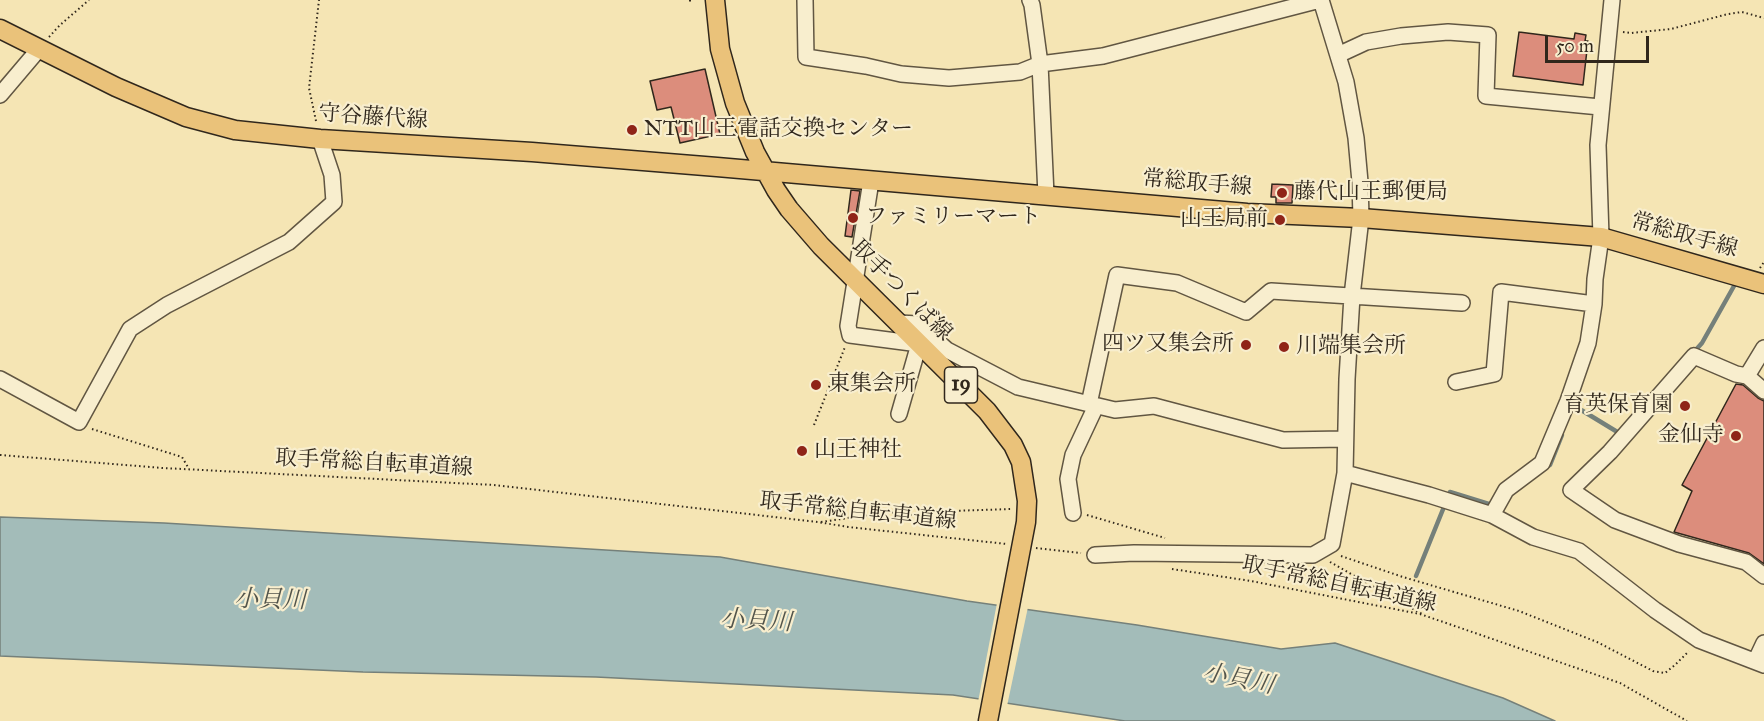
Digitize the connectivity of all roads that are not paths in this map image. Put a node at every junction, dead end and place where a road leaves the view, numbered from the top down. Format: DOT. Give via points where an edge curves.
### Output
graph roads {
  1 [pos="715,0"];
  2 [pos="805,0"];
  3 [pos="1030,0"];
  4 [pos="1320,0"];
  5 [pos="1612,0"];
  6 [pos="0,29"];
  7 [pos="39,49"];
  8 [pos="1338,56"];
  9 [pos="1040,64"];
  10 [pos="0,95"];
  11 [pos="1600,107"];
  12 [pos="320,139"];
  13 [pos="765,171"];
  14 [pos="871,181"];
  15 [pos="1046,195"];
  16 [pos="1361,218"];
  17 [pos="1602,237"];
  18 [pos="857,280"];
  19 [pos="1764,284"];
  20 [pos="1352,296"];
  21 [pos="1462,303"];
  22 [pos="1594,304"];
  23 [pos="899,323"];
  24 [pos="919,344"];
  25 [pos="1764,348"];
  26 [pos="1747,376"];
  27 [pos="0,379"];
  28 [pos="1456,382"];
  29 [pos="1764,391"];
  30 [pos="1092,405"];
  31 [pos="899,414"];
  32 [pos="1345,439"];
  33 [pos="1345,473"];
  34 [pos="1073,513"];
  35 [pos="1492,515"];
  36 [pos="1095,555"];
  37 [pos="1764,576"];
  38 [pos="1764,643"];
  39 [pos="1760,663"];
  40 [pos="988,721"];
  1 -- 13 [label="main road, 取手つくば線 / 19" via="725,72 742,123"];
  2 -- 9 [label="street" via="806,57 948,78 1020,72"];
  3 -- 9 [label="street"];
  4 -- 8 [label="street"];
  4 -- 9 [label="street" via="1103,56"];
  5 -- 11 [label="street"];
  6 -- 7 [label="main road, 守谷藤代線"];
  7 -- 10 [label="street"];
  7 -- 12 [label="main road, 守谷藤代線" via="186,117 236,130"];
  8 -- 11 [label="street" via="1366,42 1401,36 1448,32 1488,35 1486,96"];
  8 -- 16 [label="street" via="1356,138"];
  9 -- 15 [label="street"];
  11 -- 17 [label="street"];
  12 -- 13 [label="main road, 守谷藤代線"];
  12 -- 27 [label="street" via="332,175 334,202 289,242 167,305 130,329 79,422"];
  13 -- 14 [label="main road, 常総取手線"];
  13 -- 18 [label="main road, 取手つくば線 / 19" via="798,220"];
  14 -- 15 [label="main road, 常総取手線"];
  14 -- 18 [label="street"];
  15 -- 16 [label="main road, 常総取手線" via="1247,213"];
  16 -- 17 [label="main road, 常総取手線"];
  16 -- 20 [label="street"];
  17 -- 19 [label="main road, 常総取手線"];
  17 -- 22 [label="street"];
  18 -- 23 [label="main road, 取手つくば線 / 19"];
  18 -- 24 [label="street" via="848,326 850,335"];
  20 -- 21 [label="street"];
  20 -- 30 [label="street" via="1271,291 1246,312 1177,283 1117,275"];
  20 -- 32 [label="street"];
  22 -- 28 [label="street" via="1501,292 1494,374"];
  22 -- 35 [label="street" via="1585,353 1542,463 1506,490"];
  23 -- 24 [label="main road, 取手つくば線 / 19"];
  23 -- 30 [label="street" via="918,324 947,350 1018,387"];
  24 -- 31 [label="street"];
  24 -- 40 [label="main road, 取手つくば線 / 19" via="987,411 1021,462 1028,501 1022,553"];
  25 -- 26 [label="street"];
  26 -- 29 [label="street"];
  26 -- 37 [label="street" via="1694,356 1622,439 1570,490 1615,520 1679,544 1746,562"];
  30 -- 32 [label="street" via="1115,410 1154,406 1283,440"];
  30 -- 34 [label="street" via="1068,479"];
  32 -- 33 [label="street"];
  33 -- 35 [label="street"];
  33 -- 36 [label="street" via="1332,544 1318,552"];
  35 -- 39 [label="street" via="1533,537 1579,552 1699,640"];
  38 -- 39 [label="street"];
}
